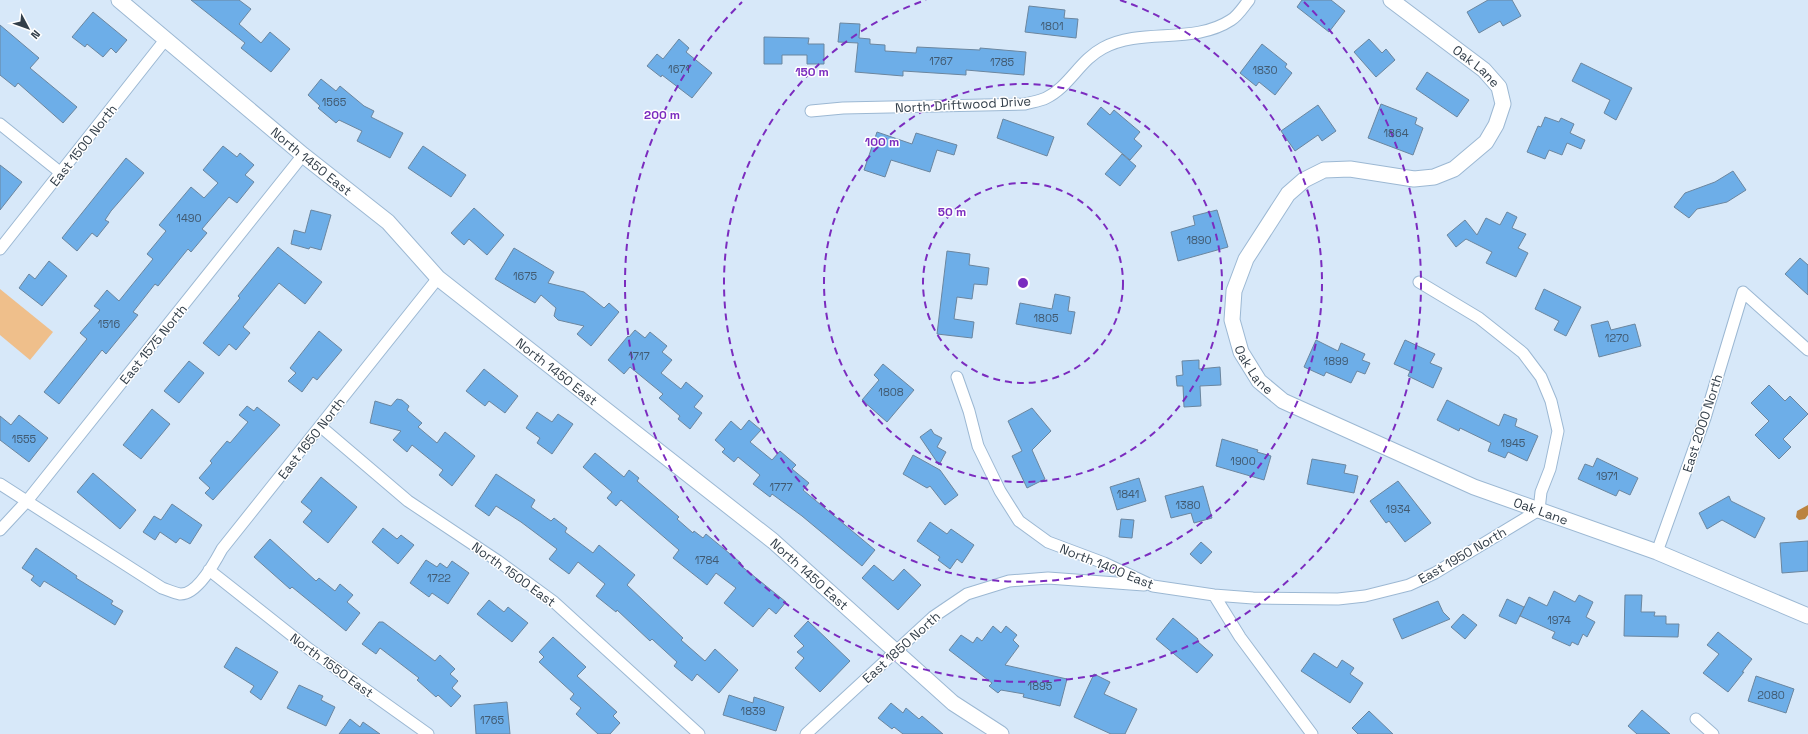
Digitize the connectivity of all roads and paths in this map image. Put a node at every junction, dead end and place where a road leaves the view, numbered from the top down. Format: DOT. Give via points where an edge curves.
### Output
graph roads {
  1 [pos="119,0"];
  2 [pos="1249,0"];
  3 [pos="1391,0"];
  4 [pos="165,40"];
  5 [pos="811,111"];
  6 [pos="0,124"];
  7 [pos="303,155"];
  8 [pos="61,173"];
  9 [pos="0,249"];
  10 [pos="438,278"];
  11 [pos="1420,282"];
  12 [pos="1808,350"];
  13 [pos="957,377"];
  14 [pos="320,426"];
  15 [pos="0,484"];
  16 [pos="27,501"];
  17 [pos="1539,510"];
  18 [pos="0,530"];
  19 [pos="1656,552"];
  20 [pos="209,570"];
  21 [pos="1153,586"];
  22 [pos="1214,596"];
  23 [pos="1808,616"];
  24 [pos="896,651"];
  25 [pos="1696,719"];
  26 [pos="428,734"];
  27 [pos="699,734"];
  28 [pos="806,734"];
  29 [pos="1001,734"];
  30 [pos="1312,734"];
  31 [pos="1713,734"];
  1 -- 4 [label="street, North 1450 East"];
  2 -- 5 [label="street, North Driftwood Drive" via="1231,20 1209,30 1182,35 1152,36 1102,48 1046,98 1025,104"];
  3 -- 17 [label="street, Oak Lane" via="1484,70 1499,88 1503,104 1496,125 1486,142 1454,169 1434,177 1414,179 1350,169 1324,170 1304,180 1288,194 1246,259 1234,291 1232,320 1241,352 1259,381 1283,401 1474,487"];
  4 -- 7 [label="street, North 1450 East"];
  4 -- 8 [label="street, East 1500 North"];
  6 -- 8 [label="street"];
  7 -- 10 [label="street, North 1450 East" via="388,222"];
  7 -- 16 [label="street, East 1575 North"];
  8 -- 9 [label="street, East 1500 North"];
  10 -- 14 [label="street, East 1650 North"];
  10 -- 24 [label="street, North 1450 East" via="773,541"];
  11 -- 17 [label="street" via="1484,322 1523,353 1541,377 1551,401 1558,431 1550,469 1541,492"];
  12 -- 19 [label="street, East 2000 North" via="1743,292 1706,418"];
  13 -- 21 [label="street, North 1400 East" via="978,446 1000,491 1019,521 1048,542 1104,563"];
  14 -- 20 [label="street, East 1650 North" via="222,549"];
  14 -- 27 [label="street, North 1500 East" via="408,501 554,602"];
  15 -- 16 [label="street"];
  16 -- 18 [label="street, East 1575 North"];
  16 -- 20 [label="street, East 1650 North" via="162,588 181,594 197,586"];
  17 -- 19 [label="street, Oak Lane"];
  17 -- 22 [label="street, East 1950 North" via="1435,574 1386,592 1338,599"];
  19 -- 23 [label="street, Oak Lane"];
  20 -- 26 [label="street, North 1550 East" via="309,649"];
  21 -- 22 [label="street, North 1400 East"];
  21 -- 24 [label="street, East 1850 North" via="1048,578 1009,581 967,594 933,617"];
  22 -- 30 [label="street" via="1240,637"];
  24 -- 28 [label="street, East 1850 North"];
  24 -- 29 [label="street, North 1450 East" via="953,703"];
  25 -- 31 [label="street"];
}
